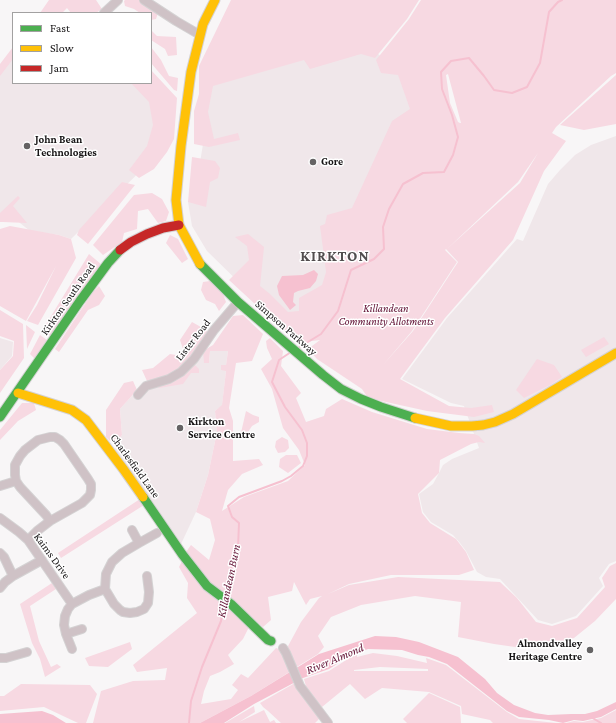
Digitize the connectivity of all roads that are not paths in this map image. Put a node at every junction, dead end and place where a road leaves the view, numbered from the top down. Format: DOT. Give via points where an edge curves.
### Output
graph roads {
  1 [pos="118,0"];
  2 [pos="144,0"];
  3 [pos="215,0"];
  4 [pos="105,12"];
  5 [pos="200,35"];
  6 [pos="179,225"];
  7 [pos="238,302"];
  8 [pos="616,353"];
  9 [pos="18,393"];
  10 [pos="138,395"];
  11 [pos="0,417"];
  12 [pos="16,481"];
  13 [pos="0,486"];
  14 [pos="0,518"];
  15 [pos="50,521"];
  16 [pos="132,530"];
  17 [pos="157,533"];
  18 [pos="28,540"];
  19 [pos="139,543"];
  20 [pos="0,553"];
  21 [pos="42,560"];
  22 [pos="13,576"];
  23 [pos="147,576"];
  24 [pos="0,588"];
  25 [pos="105,589"];
  26 [pos="72,604"];
  27 [pos="82,629"];
  28 [pos="66,634"];
  29 [pos="271,641"];
  30 [pos="283,648"];
  31 [pos="72,649"];
  32 [pos="27,652"];
  33 [pos="0,658"];
  34 [pos="328,723"];
  1 -- 4 [label="street"];
  2 -- 5 [label="street"];
  3 -- 5 [label="main road, Simpson Parkway"];
  5 -- 6 [label="main road, Simpson Parkway" via="191,72 181,146 176,200"];
  6 -- 7 [label="main road, Simpson Parkway" via="198,262"];
  6 -- 9 [label="main road, Kirkton South Road" via="147,234 119,251 80,301"];
  7 -- 8 [label="main road, Simpson Parkway" via="341,389 361,399 416,418 450,426 483,425 513,414"];
  7 -- 10 [label="street, Lister Road" via="214,330 194,360 169,379 146,386"];
  9 -- 11 [label="main road, Kirkton South Road"];
  9 -- 29 [label="main road, Charlesfield Lane" via="72,410 86,420 207,586"];
  12 -- 13 [label="street"];
  12 -- 15 [label="street"];
  12 -- 15 [label="street" via="15,465 25,450 38,440 50,437 64,444 88,478 91,490 90,495 82,503"];
  14 -- 18 [label="street, Kaims Drive"];
  15 -- 18 [label="street"];
  16 -- 19 [label="street"];
  17 -- 19 [label="street"];
  18 -- 21 [label="street, Kaims Drive"];
  19 -- 25 [label="street" via="112,562 106,574"];
  20 -- 22 [label="street"];
  21 -- 22 [label="street"];
  21 -- 26 [label="street, Kaims Drive"];
  22 -- 24 [label="street"];
  23 -- 25 [label="street" via="148,603 144,609 137,612 130,614 120,610"];
  25 -- 26 [label="street"];
  26 -- 28 [label="street" via="65,616"];
  27 -- 28 [label="street"];
  28 -- 31 [label="street"];
  30 -- 34 [label="street" via="300,686"];
  32 -- 33 [label="street"];
}
